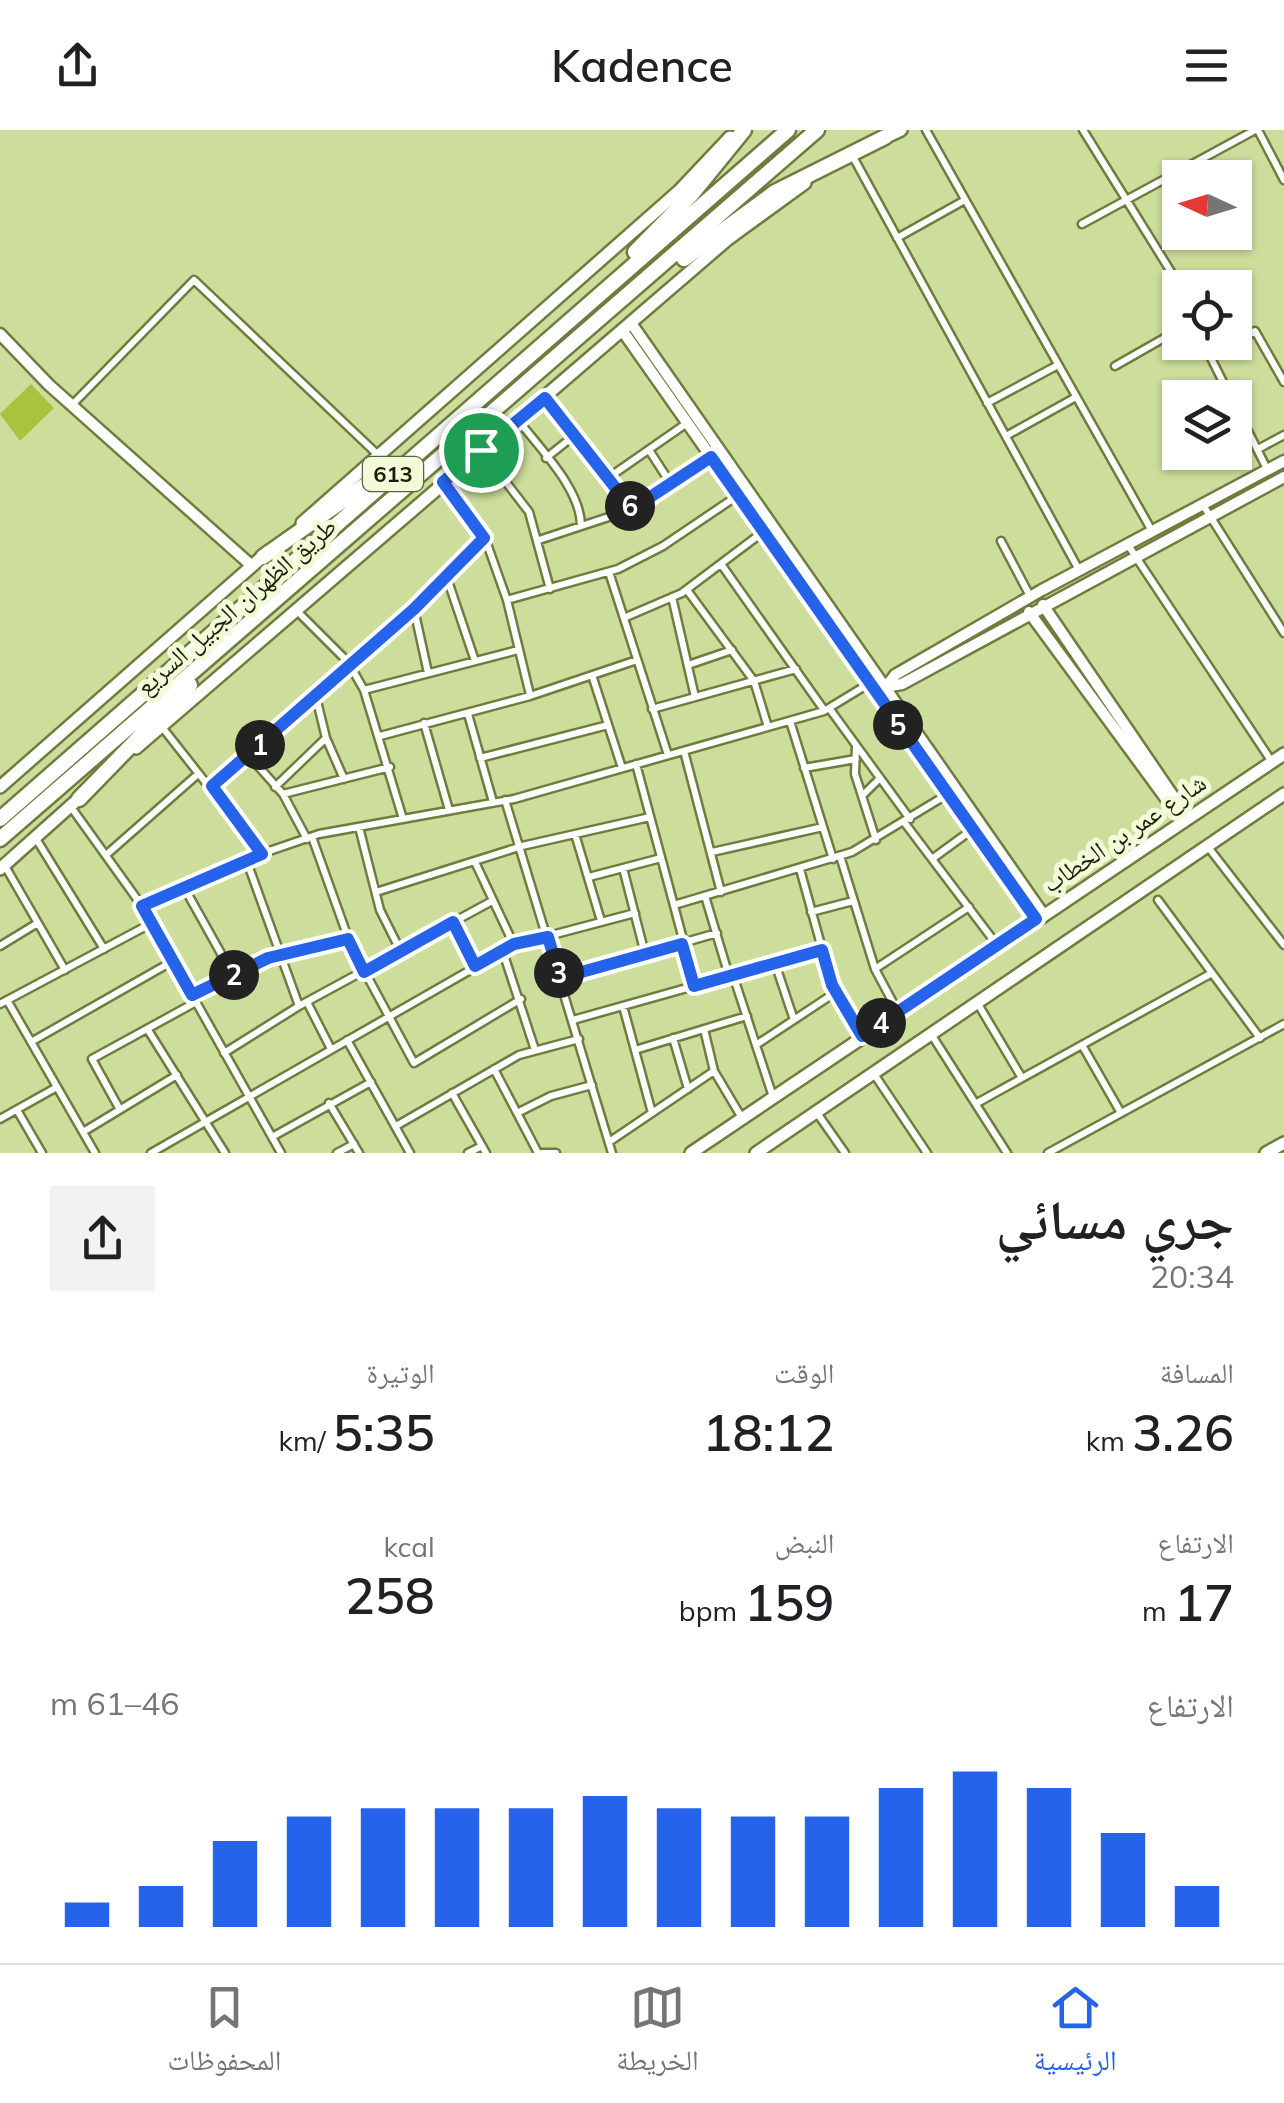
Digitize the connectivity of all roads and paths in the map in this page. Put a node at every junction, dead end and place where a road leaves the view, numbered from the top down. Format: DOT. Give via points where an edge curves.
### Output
graph roads {
  1 [pos="718,130"];
  2 [pos="740,130"];
  3 [pos="788,130"];
  4 [pos="817,130"];
  5 [pos="901,130"];
  6 [pos="926,130"];
  7 [pos="1083,130"];
  8 [pos="1256,130"];
  9 [pos="885,137"];
  10 [pos="726,142"];
  11 [pos="852,155"];
  12 [pos="1284,180"];
  13 [pos="1125,198"];
  14 [pos="966,200"];
  15 [pos="1082,224"];
  16 [pos="897,238"];
  17 [pos="1170,270"];
  18 [pos="588,302"];
  19 [pos="626,327"];
  20 [pos="1252,333"];
  21 [pos="0,334"];
  22 [pos="1162,339"];
  23 [pos="572,345"];
  24 [pos="1058,365"];
  25 [pos="1115,366"];
  26 [pos="1284,382"];
  27 [pos="1076,397"];
  28 [pos="545,398"];
  29 [pos="677,400"];
  30 [pos="987,403"];
  31 [pos="72,406"];
  32 [pos="518,420"];
  33 [pos="687,423"];
  34 [pos="447,427"];
  35 [pos="576,434"];
  36 [pos="1284,435"];
  37 [pos="1006,436"];
  38 [pos="1252,438"];
  39 [pos="1258,449"];
  40 [pos="481,450"];
  41 [pos="649,450"];
  42 [pos="379,456"];
  43 [pos="711,457"];
  44 [pos="546,458"];
  45 [pos="1284,461"];
  46 [pos="1268,470"];
  47 [pos="1284,477"];
  48 [pos="608,478"];
  49 [pos="443,482"];
  50 [pos="672,484"];
  51 [pos="738,496"];
  52 [pos="1202,504"];
  53 [pos="632,509"];
  54 [pos="1210,516"];
  55 [pos="581,526"];
  56 [pos="1152,531"];
  57 [pos="764,532"];
  58 [pos="484,538"];
  59 [pos="539,540"];
  60 [pos="1002,541"];
  61 [pos="1127,544"];
  62 [pos="1135,556"];
  63 [pos="257,562"];
  64 [pos="722,564"];
  65 [pos="1078,570"];
  66 [pos="609,572"];
  67 [pos="446,575"];
  68 [pos="550,589"];
  69 [pos="687,590"];
  70 [pos="1030,596"];
  71 [pos="672,598"];
  72 [pos="506,600"];
  73 [pos="1042,605"];
  74 [pos="414,609"];
  75 [pos="297,611"];
  76 [pos="1029,612"];
  77 [pos="257,617"];
  78 [pos="626,617"];
  79 [pos="1282,627"];
  80 [pos="518,650"];
  81 [pos="732,650"];
  82 [pos="637,660"];
  83 [pos="474,661"];
  84 [pos="348,662"];
  85 [pos="688,665"];
  86 [pos="796,669"];
  87 [pos="428,673"];
  88 [pos="592,675"];
  89 [pos="754,681"];
  90 [pos="867,683"];
  91 [pos="886,687"];
  92 [pos="364,690"];
  93 [pos="315,692"];
  94 [pos="530,696"];
  95 [pos="696,697"];
  96 [pos="652,709"];
  97 [pos="827,710"];
  98 [pos="468,714"];
  99 [pos="790,721"];
  100 [pos="424,723"];
  101 [pos="608,724"];
  102 [pos="162,726"];
  103 [pos="768,727"];
  104 [pos="380,736"];
  105 [pos="326,738"];
  106 [pos="856,745"];
  107 [pos="684,750"];
  108 [pos="1284,754"];
  109 [pos="668,755"];
  110 [pos="248,756"];
  111 [pos="480,758"];
  112 [pos="856,759"];
  113 [pos="1272,762"];
  114 [pos="636,764"];
  115 [pos="390,767"];
  116 [pos="622,768"];
  117 [pos="804,768"];
  118 [pos="198,774"];
  119 [pos="880,778"];
  120 [pos="344,779"];
  121 [pos="212,786"];
  122 [pos="0,787"];
  123 [pos="274,787"];
  124 [pos="283,794"];
  125 [pos="948,794"];
  126 [pos="1284,794"];
  127 [pos="862,796"];
  128 [pos="506,800"];
  129 [pos="74,802"];
  130 [pos="493,802"];
  131 [pos="448,810"];
  132 [pos="650,818"];
  133 [pos="1188,818"];
  134 [pos="0,819"];
  135 [pos="403,819"];
  136 [pos="907,820"];
  137 [pos="358,826"];
  138 [pos="823,828"];
  139 [pos="972,829"];
  140 [pos="574,834"];
  141 [pos="35,836"];
  142 [pos="309,838"];
  143 [pos="0,840"];
  144 [pos="876,840"];
  145 [pos="522,846"];
  146 [pos="1207,846"];
  147 [pos="712,852"];
  148 [pos="106,854"];
  149 [pos="262,854"];
  150 [pos="837,857"];
  151 [pos="661,858"];
  152 [pos="246,859"];
  153 [pos="932,859"];
  154 [pos="475,862"];
  155 [pos="2,867"];
  156 [pos="623,868"];
  157 [pos="800,869"];
  158 [pos="589,877"];
  159 [pos="185,889"];
  160 [pos="376,892"];
  161 [pos="720,892"];
  162 [pos="705,896"];
  163 [pos="854,900"];
  164 [pos="1158,900"];
  165 [pos="492,901"];
  166 [pos="142,906"];
  167 [pos="674,906"];
  168 [pos="969,907"];
  169 [pos="812,912"];
  170 [pos="635,913"];
  171 [pos="1040,917"];
  172 [pos="601,921"];
  173 [pos="453,922"];
  174 [pos="36,924"];
  175 [pos="152,924"];
  176 [pos="716,933"];
  177 [pos="548,937"];
  178 [pos="348,939"];
  179 [pos="514,944"];
  180 [pos="683,944"];
  181 [pos="997,945"];
  182 [pos="1284,945"];
  183 [pos="0,946"];
  184 [pos="104,948"];
  185 [pos="400,950"];
  186 [pos="822,950"];
  187 [pos="503,952"];
  188 [pos="645,954"];
  189 [pos="280,956"];
  190 [pos="173,961"];
  191 [pos="775,963"];
  192 [pos="475,966"];
  193 [pos="875,969"];
  194 [pos="65,970"];
  195 [pos="364,972"];
  196 [pos="1212,974"];
  197 [pos="233,975"];
  198 [pos="731,975"];
  199 [pos="560,978"];
  200 [pos="694,986"];
  201 [pos="836,992"];
  202 [pos="194,998"];
  203 [pos="521,999"];
  204 [pos="4,1002"];
  205 [pos="308,1002"];
  206 [pos="977,1003"];
  207 [pos="299,1006"];
  208 [pos="622,1006"];
  209 [pos="898,1012"];
  210 [pos="747,1016"];
  211 [pos="387,1017"];
  212 [pos="573,1020"];
  213 [pos="794,1020"];
  214 [pos="1284,1024"];
  215 [pos="704,1029"];
  216 [pos="148,1030"];
  217 [pos="930,1033"];
  218 [pos="862,1036"];
  219 [pos="673,1038"];
  220 [pos="1260,1038"];
  221 [pos="579,1039"];
  222 [pos="347,1040"];
  223 [pos="31,1042"];
  224 [pos="756,1045"];
  225 [pos="1082,1045"];
  226 [pos="332,1049"];
  227 [pos="535,1050"];
  228 [pos="635,1050"];
  229 [pos="224,1052"];
  230 [pos="494,1069"];
  231 [pos="714,1071"];
  232 [pos="874,1074"];
  233 [pos="176,1075"];
  234 [pos="1022,1078"];
  235 [pos="371,1082"];
  236 [pos="592,1084"];
  237 [pos="57,1087"];
  238 [pos="688,1088"];
  239 [pos="452,1094"];
  240 [pos="249,1096"];
  241 [pos="773,1097"];
  242 [pos="329,1103"];
  243 [pos="977,1103"];
  244 [pos="118,1108"];
  245 [pos="17,1110"];
  246 [pos="816,1112"];
  247 [pos="517,1113"];
  248 [pos="652,1113"];
  249 [pos="1121,1113"];
  250 [pos="742,1118"];
  251 [pos="0,1119"];
  252 [pos="206,1121"];
  253 [pos="396,1126"];
  254 [pos="83,1132"];
  255 [pos="272,1137"];
  256 [pos="609,1142"];
  257 [pos="1284,1143"];
  258 [pos="354,1144"];
  259 [pos="484,1149"];
  260 [pos="1052,1152"];
  261 [pos="42,1153"];
  262 [pos="95,1153"];
  263 [pos="151,1153"];
  264 [pos="225,1153"];
  265 [pos="282,1153"];
  266 [pos="337,1153"];
  267 [pos="359,1153"];
  268 [pos="410,1153"];
  269 [pos="468,1153"];
  270 [pos="540,1153"];
  271 [pos="556,1153"];
  272 [pos="612,1153"];
  273 [pos="690,1153"];
  274 [pos="756,1153"];
  275 [pos="845,1153"];
  276 [pos="927,1153"];
  277 [pos="1006,1153"];
  278 [pos="1266,1153"];
  1 -- 10 [label="street"];
  2 -- 10 [label="main road, 613"];
  2 -- 18 [label="highway" via="692,194"];
  3 -- 18 [label="highway, طريق الظهران الجبيل السريع / 613"];
  4 -- 23 [label="highway, طريق الظهران الجبيل السريع / 613"];
  5 -- 9 [label="main road"];
  6 -- 14 [label="street"];
  7 -- 13 [label="street"];
  8 -- 12 [label="street"];
  8 -- 13 [label="street"];
  9 -- 11 [label="main road"];
  9 -- 23 [label="highway" via="774,192"];
  10 -- 42 [label="main road, 613"];
  11 -- 16 [label="street"];
  11 -- 19 [label="main road" via="762,214"];
  13 -- 15 [label="street"];
  13 -- 17 [label="street"];
  14 -- 16 [label="street"];
  14 -- 24 [label="street"];
  16 -- 30 [label="street"];
  18 -- 34 [label="highway, طريق الظهران الجبيل السريع / 613"];
  19 -- 28 [label="main road"];
  19 -- 29 [label="street"];
  20 -- 26 [label="street"];
  21 -- 31 [label="street"];
  22 -- 25 [label="street"];
  23 -- 77 [label="highway, طريق الظهران الجبيل السريع / 613"];
  24 -- 27 [label="street"];
  24 -- 30 [label="street"];
  27 -- 37 [label="street"];
  27 -- 56 [label="street"];
  28 -- 32 [label="main road"];
  28 -- 35 [label="street"];
  29 -- 33 [label="street"];
  29 -- 91 [label="street"];
  30 -- 37 [label="street"];
  31 -- 42 [label="street" via="194,280"];
  31 -- 63 [label="street"];
  32 -- 40 [label="main road"];
  32 -- 44 [label="street"];
  33 -- 41 [label="street"];
  33 -- 43 [label="street"];
  34 -- 63 [label="highway"];
  34 -- 134 [label="highway, طريق الظهران الجبيل السريع / 613"];
  35 -- 44 [label="street"];
  35 -- 48 [label="street"];
  36 -- 39 [label="street"];
  37 -- 65 [label="street"];
  38 -- 39 [label="street"];
  39 -- 46 [label="street"];
  40 -- 49 [label="main road"];
  40 -- 59 [label="street" via="529,512"];
  41 -- 48 [label="street"];
  41 -- 50 [label="street"];
  42 -- 63 [label="main road, 613"];
  43 -- 50 [label="street"];
  43 -- 51 [label="street"];
  44 -- 55 [label="street" via="581,515"];
  45 -- 46 [label="street"];
  46 -- 52 [label="street"];
  47 -- 54 [label="street"];
  48 -- 53 [label="street"];
  49 -- 58 [label="street"];
  49 -- 75 [label="main road"];
  50 -- 53 [label="street"];
  51 -- 57 [label="street"];
  51 -- 66 [label="street" via="663,546"];
  52 -- 54 [label="street"];
  52 -- 56 [label="street"];
  53 -- 55 [label="street"];
  54 -- 62 [label="street"];
  54 -- 79 [label="street"];
  55 -- 59 [label="street"];
  56 -- 61 [label="street"];
  57 -- 64 [label="street"];
  57 -- 90 [label="street"];
  58 -- 67 [label="street"];
  58 -- 72 [label="street"];
  59 -- 68 [label="street"];
  60 -- 70 [label="street"];
  61 -- 62 [label="street"];
  61 -- 65 [label="street"];
  62 -- 73 [label="street"];
  62 -- 113 [label="street"];
  63 -- 122 [label="main road, 613"];
  64 -- 69 [label="street"];
  64 -- 86 [label="street"];
  65 -- 70 [label="street"];
  66 -- 68 [label="street"];
  66 -- 78 [label="street"];
  67 -- 74 [label="street"];
  67 -- 83 [label="street"];
  68 -- 72 [label="street"];
  69 -- 71 [label="street"];
  69 -- 81 [label="street"];
  70 -- 91 [label="street" via="895,675"];
  71 -- 78 [label="street"];
  71 -- 85 [label="street"];
  72 -- 80 [label="street"];
  73 -- 76 [label="street"];
  73 -- 133 [label="street"];
  74 -- 84 [label="street"];
  74 -- 87 [label="street"];
  75 -- 84 [label="street"];
  75 -- 102 [label="main road"];
  76 -- 91 [label="street"];
  76 -- 133 [label="street" via="1178,815"];
  77 -- 129 [label="highway"];
  77 -- 143 [label="highway, طريق الظهران الجبيل السريع / 613"];
  78 -- 82 [label="street"];
  80 -- 83 [label="street"];
  80 -- 94 [label="street"];
  81 -- 85 [label="street"];
  81 -- 89 [label="street"];
  82 -- 88 [label="street"];
  82 -- 96 [label="street"];
  83 -- 87 [label="street"];
  84 -- 92 [label="street"];
  84 -- 93 [label="street"];
  85 -- 95 [label="street"];
  86 -- 89 [label="street"];
  86 -- 97 [label="street"];
  87 -- 92 [label="street"];
  88 -- 94 [label="street"];
  88 -- 101 [label="street"];
  89 -- 95 [label="street"];
  89 -- 103 [label="street"];
  90 -- 91 [label="street"];
  90 -- 97 [label="street"];
  90 -- 125 [label="street"];
  91 -- 171 [label="street"];
  92 -- 104 [label="street"];
  93 -- 105 [label="street"];
  93 -- 110 [label="street"];
  94 -- 98 [label="street"];
  95 -- 96 [label="street"];
  96 -- 109 [label="street"];
  97 -- 99 [label="street"];
  97 -- 106 [label="street"];
  98 -- 100 [label="street"];
  98 -- 111 [label="street"];
  99 -- 103 [label="street"];
  99 -- 117 [label="street"];
  100 -- 104 [label="street"];
  100 -- 131 [label="street"];
  101 -- 111 [label="street"];
  101 -- 116 [label="street"];
  102 -- 118 [label="street"];
  102 -- 129 [label="main road"];
  103 -- 107 [label="street"];
  104 -- 115 [label="street"];
  105 -- 120 [label="street"];
  105 -- 123 [label="street"];
  106 -- 112 [label="street"];
  106 -- 119 [label="street"];
  107 -- 109 [label="street"];
  107 -- 147 [label="street"];
  108 -- 113 [label="main road, شارع عمر بن الخطاب"];
  109 -- 114 [label="street"];
  110 -- 121 [label="street"];
  110 -- 123 [label="street"];
  111 -- 130 [label="street"];
  112 -- 117 [label="street"];
  112 -- 127 [label="street"];
  113 -- 133 [label="main road, شارع عمر بن الخطاب"];
  114 -- 116 [label="street"];
  114 -- 132 [label="street"];
  115 -- 120 [label="street"];
  115 -- 135 [label="street"];
  116 -- 128 [label="street"];
  117 -- 138 [label="street"];
  118 -- 121 [label="street"];
  118 -- 148 [label="street"];
  119 -- 127 [label="street"];
  119 -- 136 [label="street"];
  120 -- 124 [label="street"];
  121 -- 149 [label="street"];
  123 -- 124 [label="street"];
  124 -- 142 [label="street"];
  125 -- 136 [label="street"];
  125 -- 139 [label="street"];
  126 -- 146 [label="main road"];
  127 -- 144 [label="street"];
  128 -- 130 [label="street"];
  128 -- 145 [label="street"];
  129 -- 141 [label="main road"];
  129 -- 148 [label="street"];
  130 -- 131 [label="street"];
  131 -- 135 [label="street"];
  132 -- 140 [label="street"];
  132 -- 151 [label="street"];
  133 -- 171 [label="main road, شارع عمر بن الخطاب"];
  135 -- 137 [label="street"];
  136 -- 144 [label="street"];
  136 -- 153 [label="street"];
  137 -- 142 [label="street"];
  137 -- 160 [label="street"];
  138 -- 147 [label="street"];
  138 -- 150 [label="street"];
  139 -- 153 [label="street"];
  139 -- 171 [label="street"];
  140 -- 145 [label="street"];
  140 -- 158 [label="street"];
  141 -- 155 [label="main road"];
  141 -- 184 [label="street"];
  142 -- 149 [label="street"];
  142 -- 178 [label="street"];
  144 -- 150 [label="street"];
  145 -- 154 [label="street"];
  145 -- 177 [label="street"];
  146 -- 182 [label="street"];
  146 -- 206 [label="main road"];
  147 -- 161 [label="street"];
  148 -- 166 [label="street"];
  149 -- 152 [label="street"];
  150 -- 157 [label="street"];
  150 -- 163 [label="street"];
  151 -- 156 [label="street"];
  151 -- 167 [label="street"];
  152 -- 159 [label="street"];
  152 -- 189 [label="street"];
  153 -- 168 [label="street"];
  154 -- 160 [label="street"];
  154 -- 165 [label="street"];
  155 -- 174 [label="street"];
  156 -- 158 [label="street"];
  156 -- 170 [label="street"];
  157 -- 161 [label="street"];
  157 -- 169 [label="street"];
  158 -- 172 [label="street"];
  159 -- 166 [label="street"];
  159 -- 197 [label="street"];
  160 -- 185 [label="street"];
  161 -- 162 [label="street"];
  162 -- 167 [label="street"];
  162 -- 176 [label="street"];
  163 -- 169 [label="street"];
  163 -- 193 [label="street"];
  164 -- 196 [label="street"];
  165 -- 173 [label="street"];
  165 -- 179 [label="street"];
  166 -- 175 [label="street"];
  167 -- 180 [label="street"];
  168 -- 181 [label="street"];
  168 -- 193 [label="street"];
  169 -- 186 [label="street"];
  170 -- 172 [label="street"];
  170 -- 188 [label="street"];
  171 -- 181 [label="main road, شارع عمر بن الخطاب"];
  172 -- 177 [label="street"];
  173 -- 185 [label="street"];
  173 -- 192 [label="street"];
  174 -- 183 [label="street"];
  174 -- 194 [label="street"];
  175 -- 184 [label="street"];
  175 -- 190 [label="street"];
  176 -- 180 [label="street"];
  176 -- 198 [label="street"];
  177 -- 179 [label="street"];
  177 -- 199 [label="street"];
  178 -- 189 [label="street"];
  178 -- 195 [label="street"];
  179 -- 187 [label="street"];
  180 -- 188 [label="street"];
  180 -- 200 [label="street"];
  181 -- 209 [label="main road, شارع عمر بن الخطاب"];
  184 -- 194 [label="street"];
  185 -- 195 [label="street"];
  186 -- 191 [label="street"];
  186 -- 201 [label="street"];
  187 -- 192 [label="street"];
  187 -- 203 [label="street"];
  188 -- 199 [label="street"];
  189 -- 197 [label="street"];
  189 -- 207 [label="street"];
  190 -- 202 [label="street"];
  190 -- 223 [label="street"];
  191 -- 198 [label="street"];
  191 -- 213 [label="street"];
  192 -- 211 [label="street"];
  193 -- 209 [label="street"];
  194 -- 204 [label="street"];
  195 -- 205 [label="street"];
  195 -- 211 [label="street"];
  196 -- 220 [label="street"];
  196 -- 225 [label="street"];
  197 -- 202 [label="street"];
  198 -- 200 [label="street"];
  198 -- 210 [label="street"];
  199 -- 212 [label="street"];
  200 -- 208 [label="street"];
  201 -- 213 [label="street"];
  201 -- 218 [label="street"];
  202 -- 216 [label="street"];
  202 -- 229 [label="street"];
  203 -- 211 [label="street" via="414,1063"];
  203 -- 227 [label="street"];
  204 -- 223 [label="street"];
  205 -- 207 [label="street"];
  205 -- 226 [label="street"];
  206 -- 217 [label="main road"];
  206 -- 234 [label="street"];
  207 -- 229 [label="street"];
  208 -- 212 [label="street"];
  208 -- 228 [label="street"];
  209 -- 218 [label="main road, شارع عمر بن الخطاب"];
  210 -- 215 [label="street"];
  210 -- 224 [label="street"];
  211 -- 222 [label="street"];
  212 -- 221 [label="street"];
  213 -- 224 [label="street"];
  214 -- 220 [label="street"];
  215 -- 219 [label="street"];
  215 -- 231 [label="street"];
  216 -- 233 [label="street"];
  216 -- 244 [label="street" via="92,1058"];
  217 -- 232 [label="main road"];
  217 -- 243 [label="street"];
  218 -- 241 [label="main road, شارع عمر بن الخطاب"];
  219 -- 228 [label="street"];
  219 -- 238 [label="street"];
  220 -- 249 [label="street"];
  221 -- 227 [label="street"];
  221 -- 236 [label="street"];
  222 -- 226 [label="street"];
  222 -- 235 [label="street"];
  223 -- 237 [label="street"];
  224 -- 241 [label="street"];
  225 -- 234 [label="street"];
  225 -- 249 [label="street"];
  226 -- 240 [label="street"];
  227 -- 230 [label="street"];
  228 -- 248 [label="street"];
  229 -- 240 [label="street"];
  230 -- 239 [label="street"];
  230 -- 247 [label="street"];
  231 -- 238 [label="street"];
  231 -- 250 [label="street"];
  232 -- 246 [label="main road"];
  232 -- 276 [label="street"];
  233 -- 244 [label="street"];
  233 -- 252 [label="street"];
  234 -- 243 [label="street"];
  235 -- 242 [label="street"];
  235 -- 253 [label="street"];
  236 -- 247 [label="street"];
  236 -- 256 [label="street"];
  237 -- 245 [label="street"];
  237 -- 254 [label="street"];
  238 -- 248 [label="street"];
  239 -- 253 [label="street"];
  239 -- 259 [label="street"];
  240 -- 252 [label="street"];
  240 -- 255 [label="street"];
  241 -- 250 [label="main road, شارع عمر بن الخطاب"];
  242 -- 255 [label="street"];
  242 -- 258 [label="street"];
  243 -- 277 [label="street"];
  244 -- 254 [label="street"];
  245 -- 251 [label="street"];
  245 -- 261 [label="street"];
  246 -- 274 [label="main road"];
  246 -- 275 [label="street"];
  247 -- 270 [label="street"];
  248 -- 256 [label="street"];
  249 -- 260 [label="street"];
  250 -- 273 [label="main road, شارع عمر بن الخطاب"];
  252 -- 263 [label="street"];
  252 -- 264 [label="street"];
  253 -- 268 [label="street"];
  254 -- 262 [label="street"];
  255 -- 265 [label="street"];
  256 -- 272 [label="street"];
  257 -- 278 [label="main road"];
  258 -- 266 [label="street"];
  258 -- 267 [label="street"];
  259 -- 269 [label="street"];
  270 -- 271 [label="street"];
}
